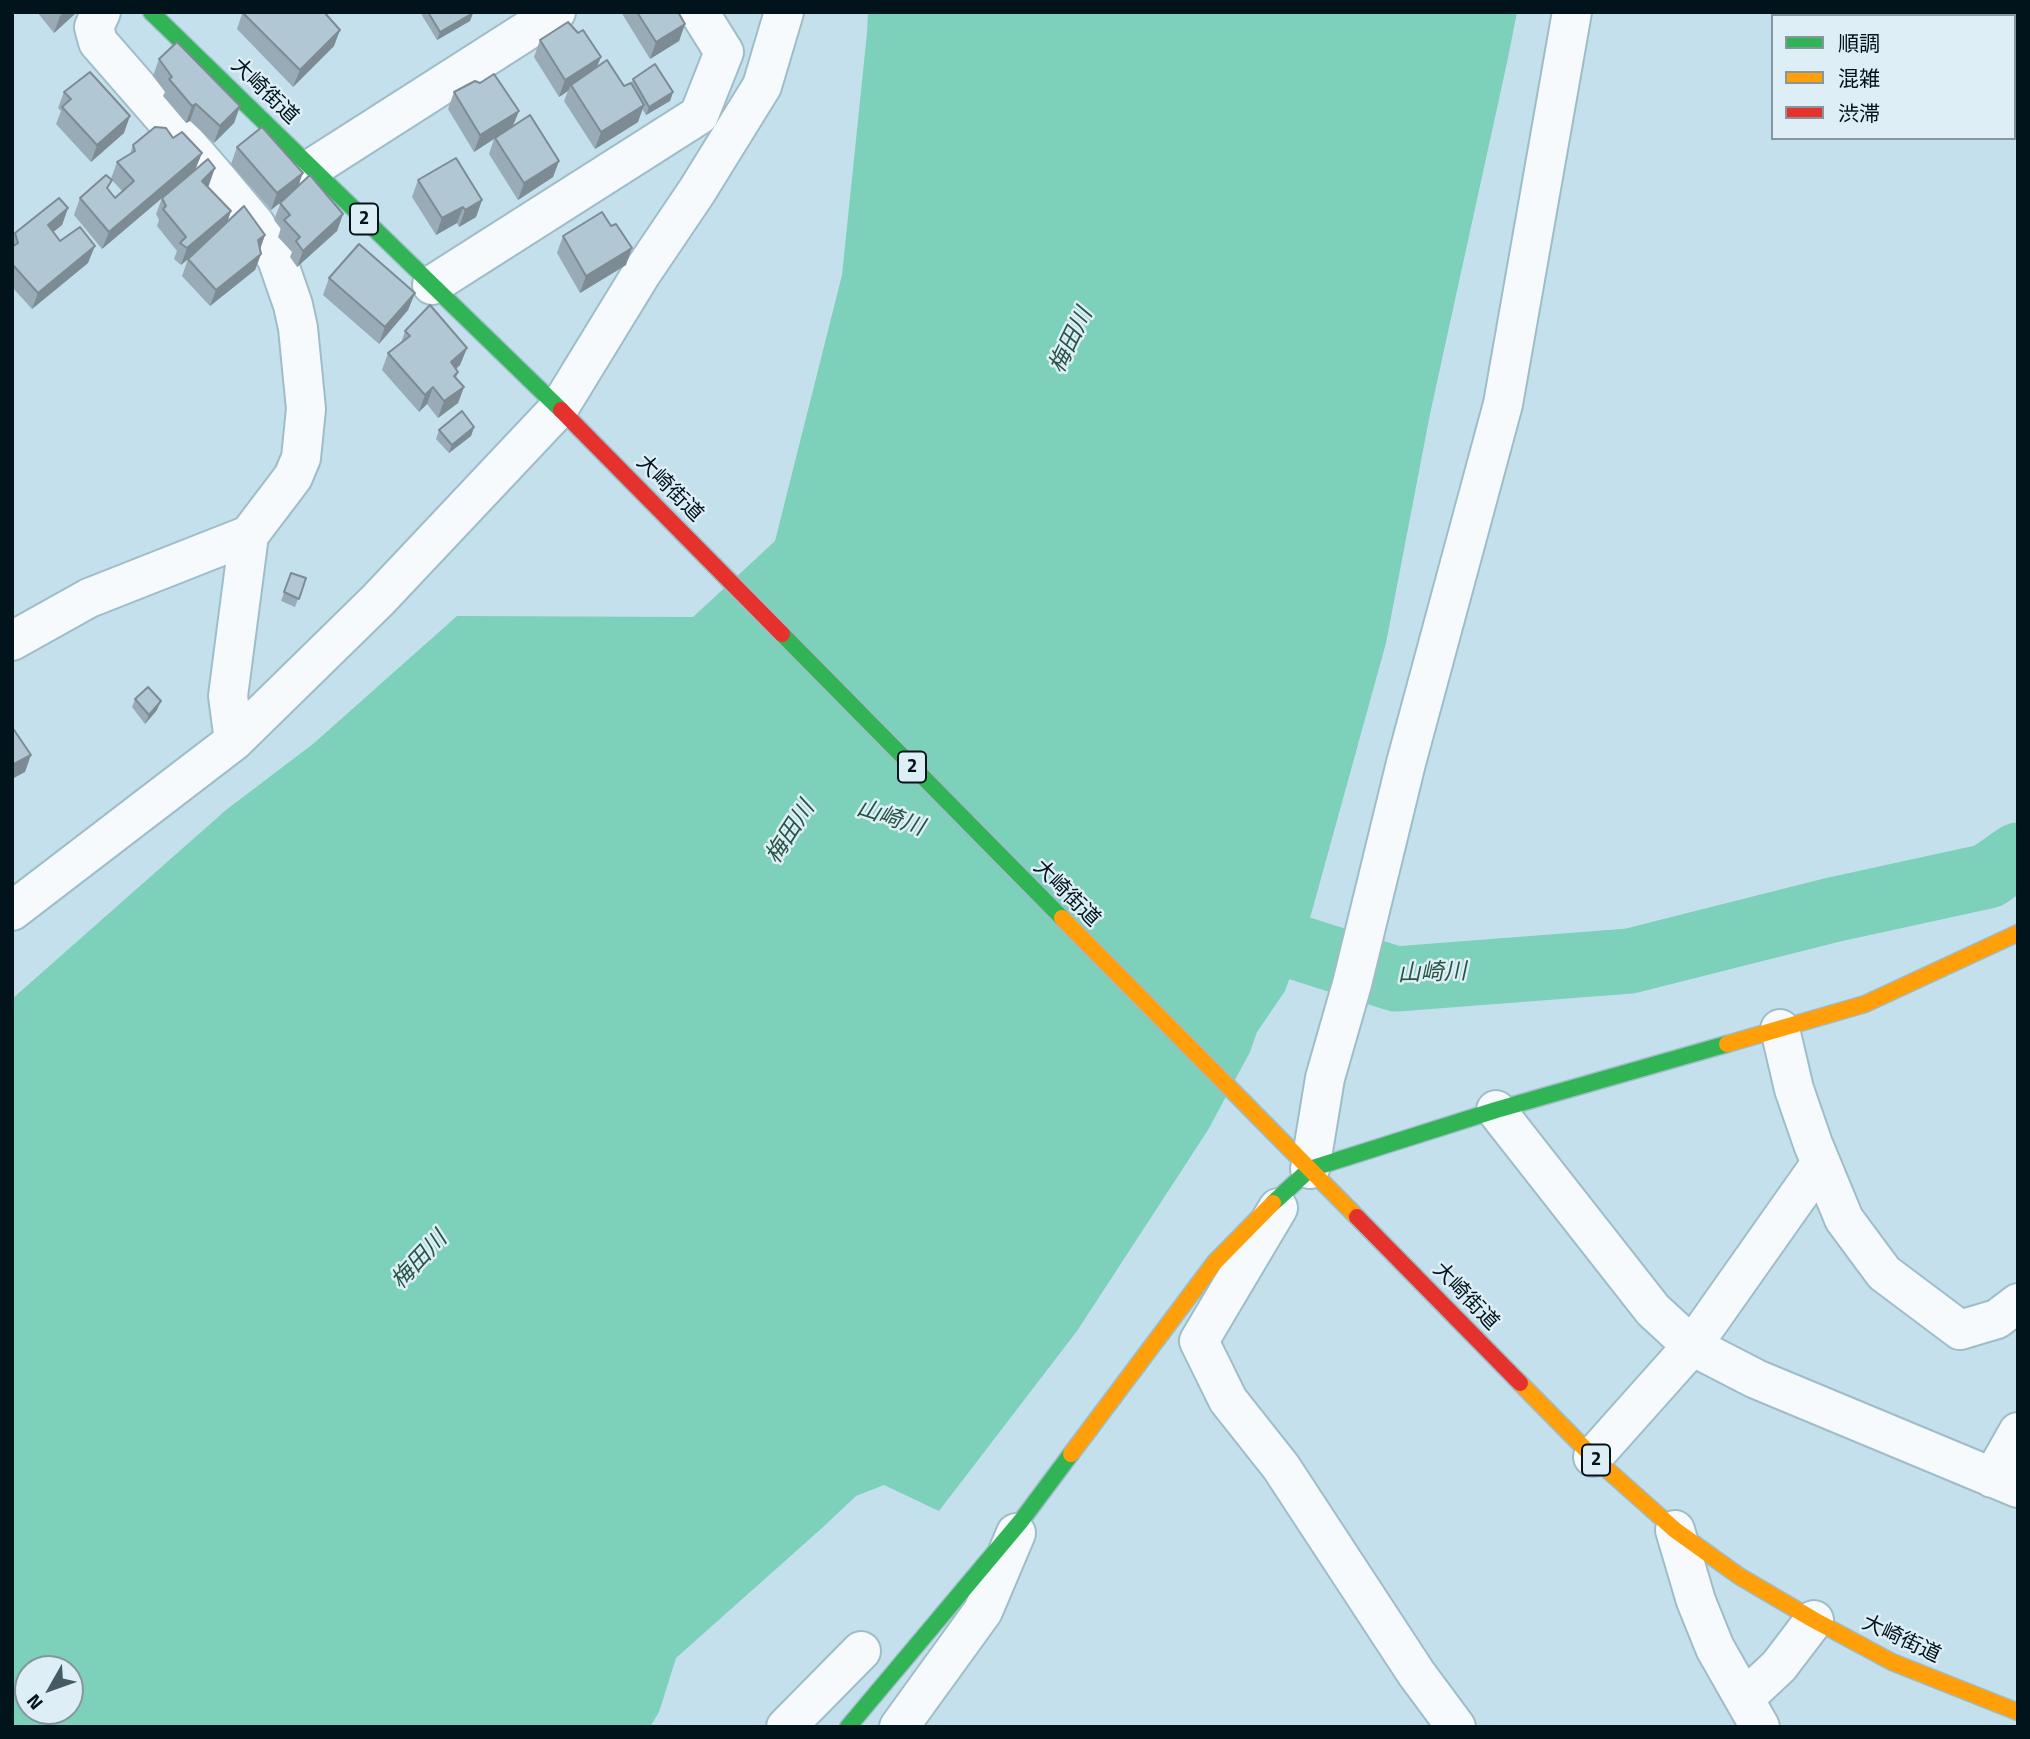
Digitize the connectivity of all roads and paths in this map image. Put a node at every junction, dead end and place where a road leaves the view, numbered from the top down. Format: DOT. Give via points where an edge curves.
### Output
graph roads {
  1 [pos="101,12"];
  2 [pos="151,12"];
  3 [pos="556,12"];
  4 [pos="699,12"];
  5 [pos="784,12"];
  6 [pos="1572,12"];
  7 [pos="312,168"];
  8 [pos="432,285"];
  9 [pos="568,417"];
  10 [pos="248,535"];
  11 [pos="12,641"];
  12 [pos="234,741"];
  13 [pos="12,911"];
  14 [pos="2018,933"];
  15 [pos="1780,1029"];
  16 [pos="1496,1110"];
  17 [pos="1821,1163"];
  18 [pos="1301,1177"];
  19 [pos="2011,1322"];
  20 [pos="1692,1346"];
  21 [pos="2018,1432"];
  22 [pos="1593,1457"];
  23 [pos="2005,1483"];
  24 [pos="1021,1521"];
  25 [pos="1675,1530"];
  26 [pos="1814,1620"];
  27 [pos="861,1651"];
  28 [pos="1752,1713"];
  29 [pos="2008,1716"];
  30 [pos="786,1727"];
  31 [pos="848,1727"];
  32 [pos="899,1727"];
  33 [pos="1456,1727"];
  1 -- 10 [label="street" via="94,27 98,42 255,224 277,260 293,305 306,409 301,458 293,477"];
  2 -- 7 [label="main road, 大崎街道 / 2"];
  3 -- 7 [label="street"];
  4 -- 8 [label="street" via="724,52 699,115"];
  5 -- 9 [label="street" via="762,86 641,274"];
  6 -- 18 [label="street" via="1503,404"];
  7 -- 8 [label="main road, 大崎街道 / 2"];
  8 -- 9 [label="main road, 大崎街道 / 2"];
  9 -- 12 [label="street"];
  9 -- 18 [label="main road, 大崎街道 / 2" via="1247,1107"];
  10 -- 11 [label="street" via="89,598"];
  10 -- 12 [label="street" via="228,696"];
  12 -- 13 [label="street"];
  14 -- 15 [label="main road" via="1865,1004"];
  15 -- 16 [label="main road"];
  15 -- 17 [label="street" via="1794,1089"];
  16 -- 18 [label="main road"];
  16 -- 20 [label="street" via="1653,1310"];
  17 -- 19 [label="street" via="1844,1219 1884,1273 1960,1330"];
  17 -- 20 [label="street"];
  18 -- 22 [label="main road, 大崎街道 / 2"];
  18 -- 24 [label="main road" via="1215,1262"];
  18 -- 33 [label="street" via="1199,1341 1228,1400 1281,1467"];
  20 -- 22 [label="street"];
  20 -- 23 [label="street" via="1756,1379"];
  21 -- 23 [label="street"];
  22 -- 25 [label="main road, 大崎街道 / 2"];
  24 -- 31 [label="main road"];
  24 -- 32 [label="street" via="983,1611"];
  25 -- 26 [label="main road, 大崎街道 / 2" via="1739,1576"];
  25 -- 28 [label="street" via="1715,1648"];
  26 -- 28 [label="street" via="1779,1665"];
  26 -- 29 [label="main road, 大崎街道 / 2"];
  27 -- 30 [label="street"];
}
